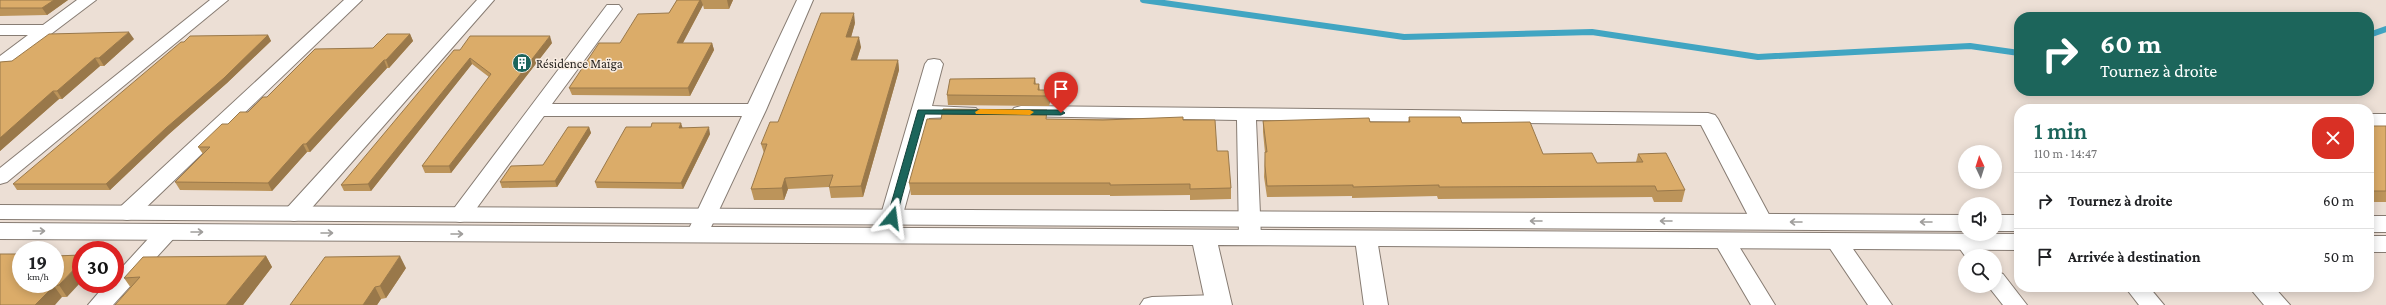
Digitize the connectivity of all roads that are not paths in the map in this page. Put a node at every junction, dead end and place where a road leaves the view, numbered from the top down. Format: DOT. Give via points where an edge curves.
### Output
graph roads {
  1 [pos="88,0"];
  2 [pos="220,0"];
  3 [pos="354,0"];
  4 [pos="486,0"];
  5 [pos="805,0"];
  6 [pos="613,9"];
  7 [pos="0,30"];
  8 [pos="46,30"];
  9 [pos="0,64"];
  10 [pos="934,64"];
  11 [pos="539,110"];
  12 [pos="756,110"];
  13 [pos="921,112"];
  14 [pos="1246,114"];
  15 [pos="2374,120"];
  16 [pos="2386,120"];
  17 [pos="0,178"];
  18 [pos="0,212"];
  19 [pos="127,213"];
  20 [pos="294,214"];
  21 [pos="460,215"];
  22 [pos="892,218"];
  23 [pos="1762,222"];
  24 [pos="2002,223"];
  25 [pos="2014,223"];
  26 [pos="2374,224"];
  27 [pos="2386,224"];
  28 [pos="702,226"];
  29 [pos="1250,228"];
  30 [pos="0,231"];
  31 [pos="167,232"];
  32 [pos="1366,238"];
  33 [pos="1204,239"];
  34 [pos="1958,239"];
  35 [pos="1724,240"];
  36 [pos="1958,240"];
  37 [pos="1836,241"];
  38 [pos="1994,241"];
  39 [pos="2014,242"];
  40 [pos="2374,244"];
  41 [pos="2386,244"];
  42 [pos="2002,288"];
  43 [pos="2140,292"];
  44 [pos="2265,292"];
  45 [pos="1219,304"];
  46 [pos="100,305"];
  47 [pos="1152,305"];
  48 [pos="1376,305"];
  49 [pos="1763,305"];
  50 [pos="1880,305"];
  51 [pos="2015,305"];
  52 [pos="2152,305"];
  53 [pos="2278,305"];
  1 -- 8 [label="street"];
  2 -- 17 [label="street"];
  3 -- 19 [label="street"];
  4 -- 20 [label="street"];
  5 -- 12 [label="street"];
  6 -- 11 [label="street"];
  7 -- 8 [label="street"];
  8 -- 9 [label="street"];
  10 -- 13 [label="street"];
  11 -- 12 [label="street"];
  11 -- 21 [label="street"];
  12 -- 28 [label="street"];
  13 -- 14 [label="street"];
  13 -- 22 [label="street"];
  14 -- 23 [label="street" via="1708,119"];
  14 -- 29 [label="street"];
  15 -- 16 [label="street"];
  18 -- 19 [label="street"];
  19 -- 20 [label="street"];
  20 -- 21 [label="street"];
  21 -- 28 [label="street"];
  22 -- 28 [label="street"];
  22 -- 29 [label="street"];
  23 -- 29 [label="street, one-way"];
  34 -- 23 [label="street, one-way"];
  24 -- 25 [label="street"];
  26 -- 27 [label="street"];
  31 -- 28 [label="street, one-way"];
  28 -- 33 [label="street"];
  29 -- 32 [label="street"];
  29 -- 33 [label="street"];
  30 -- 31 [label="street, one-way"];
  31 -- 46 [label="street"];
  32 -- 35 [label="street"];
  32 -- 48 [label="street"];
  33 -- 45 [label="street"];
  35 -- 37 [label="street"];
  35 -- 49 [label="street"];
  36 -- 37 [label="street"];
  37 -- 50 [label="street"];
  38 -- 39 [label="street"];
  40 -- 41 [label="street"];
  42 -- 51 [label="street"];
  43 -- 52 [label="street"];
  44 -- 53 [label="street"];
  45 -- 47 [label="street"];
}
